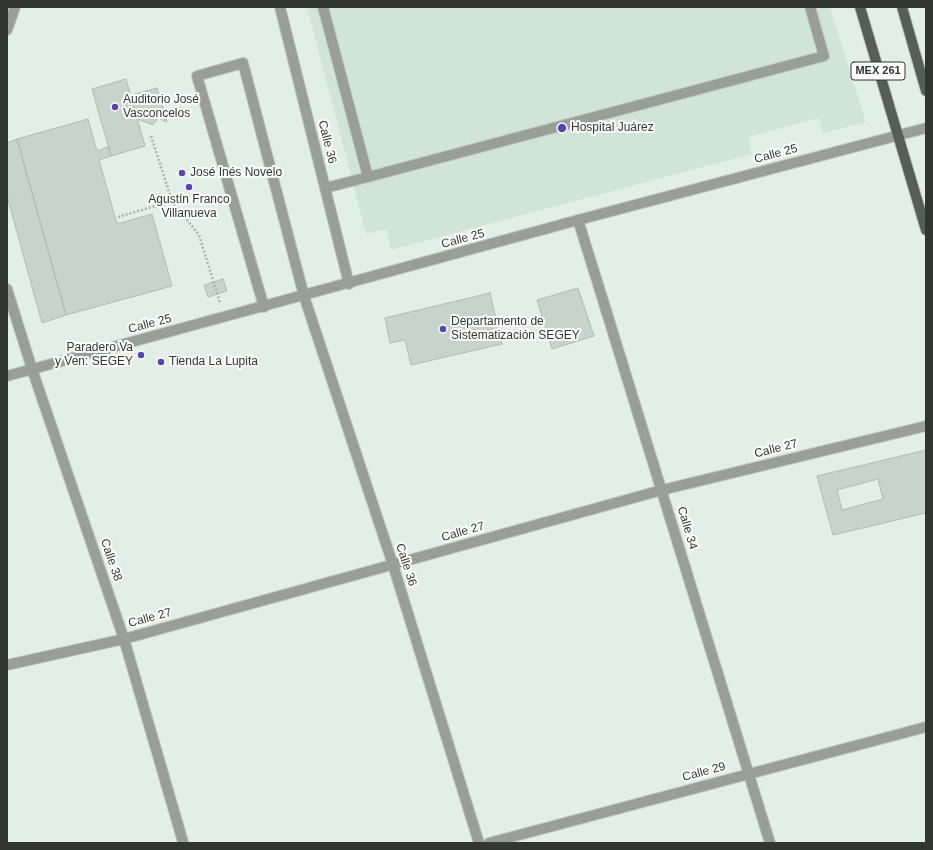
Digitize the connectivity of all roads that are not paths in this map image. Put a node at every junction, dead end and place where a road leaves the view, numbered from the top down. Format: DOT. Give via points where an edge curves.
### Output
graph roads {
  1 [pos="15,7"];
  2 [pos="280,7"];
  3 [pos="323,7"];
  4 [pos="810,7"];
  5 [pos="860,7"];
  6 [pos="902,7"];
  7 [pos="7,30"];
  8 [pos="925,85"];
  9 [pos="926,128"];
  10 [pos="897,135"];
  11 [pos="368,177"];
  12 [pos="325,188"];
  13 [pos="578,220"];
  14 [pos="926,230"];
  15 [pos="349,284"];
  16 [pos="7,289"];
  17 [pos="304,296"];
  18 [pos="264,307"];
  19 [pos="32,369"];
  20 [pos="7,376"];
  21 [pos="926,426"];
  22 [pos="662,490"];
  23 [pos="393,565"];
  24 [pos="124,639"];
  25 [pos="7,665"];
  26 [pos="926,727"];
  27 [pos="749,774"];
  28 [pos="183,842"];
  29 [pos="479,843"];
  30 [pos="489,843"];
  31 [pos="770,843"];
  1 -- 7 [label="street"];
  2 -- 12 [label="street, Calle 36"];
  3 -- 11 [label="street"];
  4 -- 11 [label="street" via="824,56"];
  5 -- 10 [label="main road, MEX 261"];
  6 -- 8 [label="main road, MEX 261"];
  9 -- 10 [label="street, Calle 25"];
  10 -- 13 [label="street, Calle 25"];
  10 -- 14 [label="main road, MEX 261"];
  11 -- 12 [label="street"];
  12 -- 15 [label="street, Calle 36"];
  13 -- 15 [label="street, Calle 25"];
  13 -- 22 [label="street, Calle 34"];
  15 -- 17 [label="street, Calle 25"];
  16 -- 19 [label="street, Calle 38"];
  17 -- 18 [label="street, Calle 25"];
  17 -- 18 [label="street, Calle 36" via="243,63 197,76"];
  17 -- 23 [label="street, Calle 36"];
  18 -- 19 [label="street, Calle 25"];
  19 -- 20 [label="street, Calle 25"];
  19 -- 24 [label="street, Calle 38"];
  21 -- 22 [label="street, Calle 27"];
  22 -- 23 [label="street, Calle 27"];
  22 -- 27 [label="street, Calle 34"];
  23 -- 24 [label="street, Calle 27"];
  23 -- 29 [label="street, Calle 36"];
  24 -- 25 [label="street, Calle 27"];
  24 -- 28 [label="street, Calle 38"];
  26 -- 27 [label="street, Calle 29"];
  27 -- 30 [label="street, Calle 29"];
  27 -- 31 [label="street, Calle 34"];
}
